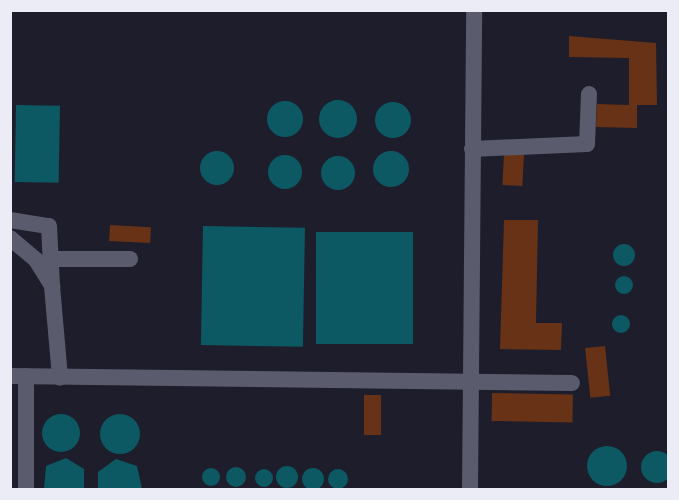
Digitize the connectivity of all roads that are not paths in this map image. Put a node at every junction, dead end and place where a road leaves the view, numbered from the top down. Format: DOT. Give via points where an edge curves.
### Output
graph roads {
  1 [pos="474,10"];
  2 [pos="589,94"];
  3 [pos="472,149"];
  4 [pos="10,220"];
  5 [pos="10,238"];
  6 [pos="51,259"];
  7 [pos="130,259"];
  8 [pos="52,286"];
  9 [pos="18,376"];
  10 [pos="60,378"];
  11 [pos="471,382"];
  12 [pos="572,383"];
  13 [pos="26,489"];
  14 [pos="470,489"];
  1 -- 3 [label="lane"];
  2 -- 3 [label="lane" via="587,144"];
  3 -- 11 [label="lane"];
  4 -- 6 [label="lane" via="49,226"];
  5 -- 8 [label="lane" via="36,260"];
  6 -- 7 [label="lane"];
  6 -- 8 [label="lane"];
  8 -- 10 [label="lane"];
  9 -- 10 [label="lane"];
  9 -- 13 [label="lane"];
  10 -- 11 [label="lane"];
  11 -- 12 [label="lane"];
  11 -- 14 [label="lane"];
}
